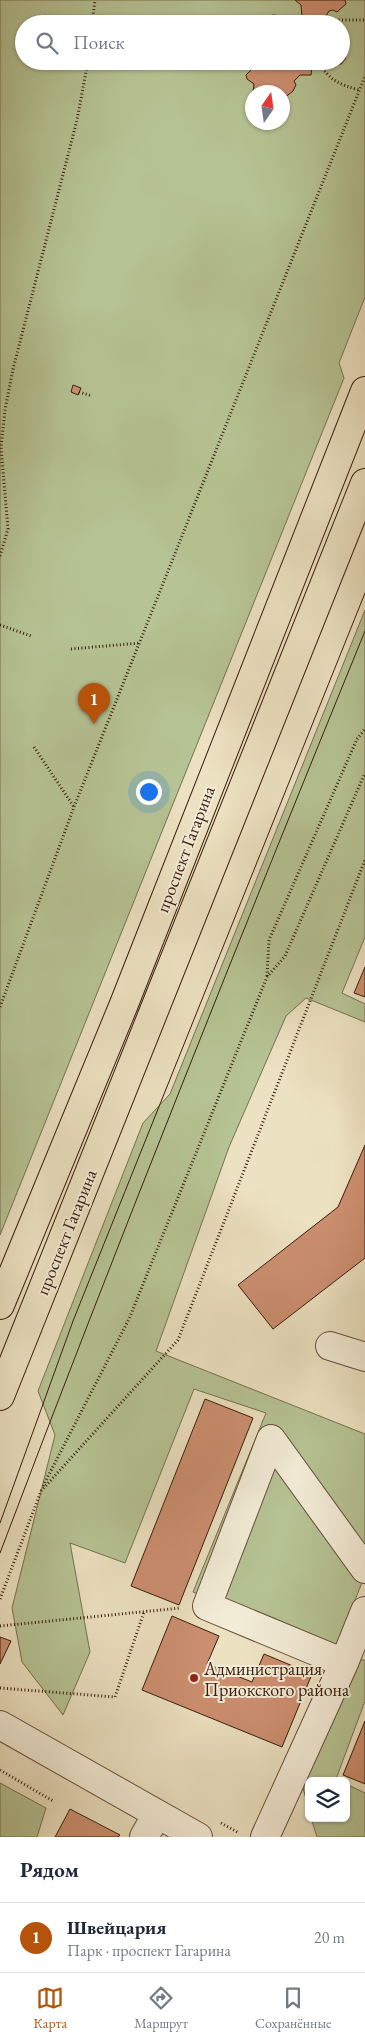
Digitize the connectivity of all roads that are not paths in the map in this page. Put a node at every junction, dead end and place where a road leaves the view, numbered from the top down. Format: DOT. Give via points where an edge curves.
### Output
graph roads {
  1 [pos="365,391"];
  2 [pos="365,483"];
  3 [pos="0,1305"];
  4 [pos="330,1346"];
  5 [pos="365,1358"];
  6 [pos="0,1396"];
  7 [pos="365,1569"];
  8 [pos="365,1611"];
  9 [pos="344,1663"];
  10 [pos="0,1725"];
  11 [pos="151,1826"];
  12 [pos="194,1836"];
  13 [pos="265,1837"];
  1 -- 3 [label="main road, проспект Гагарина" via="124,1004"];
  2 -- 6 [label="main road, проспект Гагарина"];
  4 -- 5 [label="street"];
  7 -- 9 [label="street" via="271,1439 207,1606"];
  8 -- 9 [label="street"];
  9 -- 13 [label="street"];
  10 -- 11 [label="street"];
  11 -- 12 [label="street"];
}
